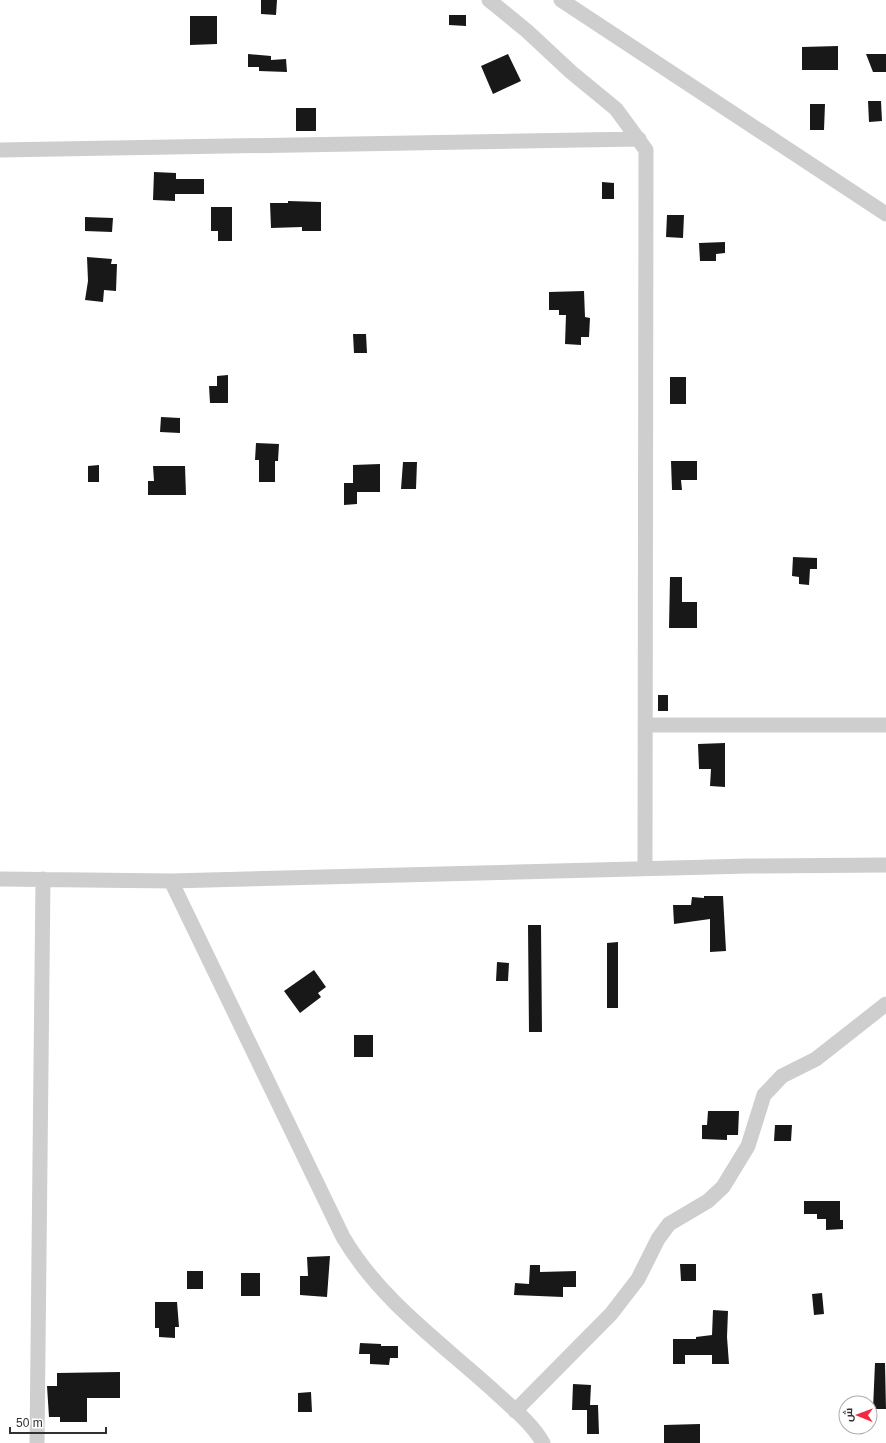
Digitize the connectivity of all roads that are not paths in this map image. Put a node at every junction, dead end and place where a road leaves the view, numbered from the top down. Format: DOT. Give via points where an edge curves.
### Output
graph roads {
  1 [pos="489,0"];
  2 [pos="561,0"];
  3 [pos="639,139"];
  4 [pos="0,150"];
  5 [pos="886,214"];
  6 [pos="645,725"];
  7 [pos="886,725"];
  8 [pos="886,865"];
  9 [pos="645,868"];
  10 [pos="0,879"];
  11 [pos="44,879"];
  12 [pos="171,881"];
  13 [pos="886,1004"];
  14 [pos="515,1411"];
  15 [pos="36,1443"];
  16 [pos="543,1443"];
  1 -- 3 [label="street" via="616,109"];
  2 -- 5 [label="street"];
  3 -- 4 [label="street"];
  3 -- 6 [label="street" via="646,150"];
  6 -- 7 [label="street"];
  6 -- 9 [label="street"];
  8 -- 9 [label="street"];
  9 -- 12 [label="street"];
  10 -- 11 [label="street"];
  11 -- 12 [label="street"];
  11 -- 15 [label="street"];
  12 -- 14 [label="street" via="356,1260 416,1323"];
  13 -- 14 [label="street" via="816,1059 782,1076 764,1095 748,1146 723,1187 708,1201 669,1224 658,1239 638,1278 611,1314"];
  14 -- 16 [label="street"];
}
